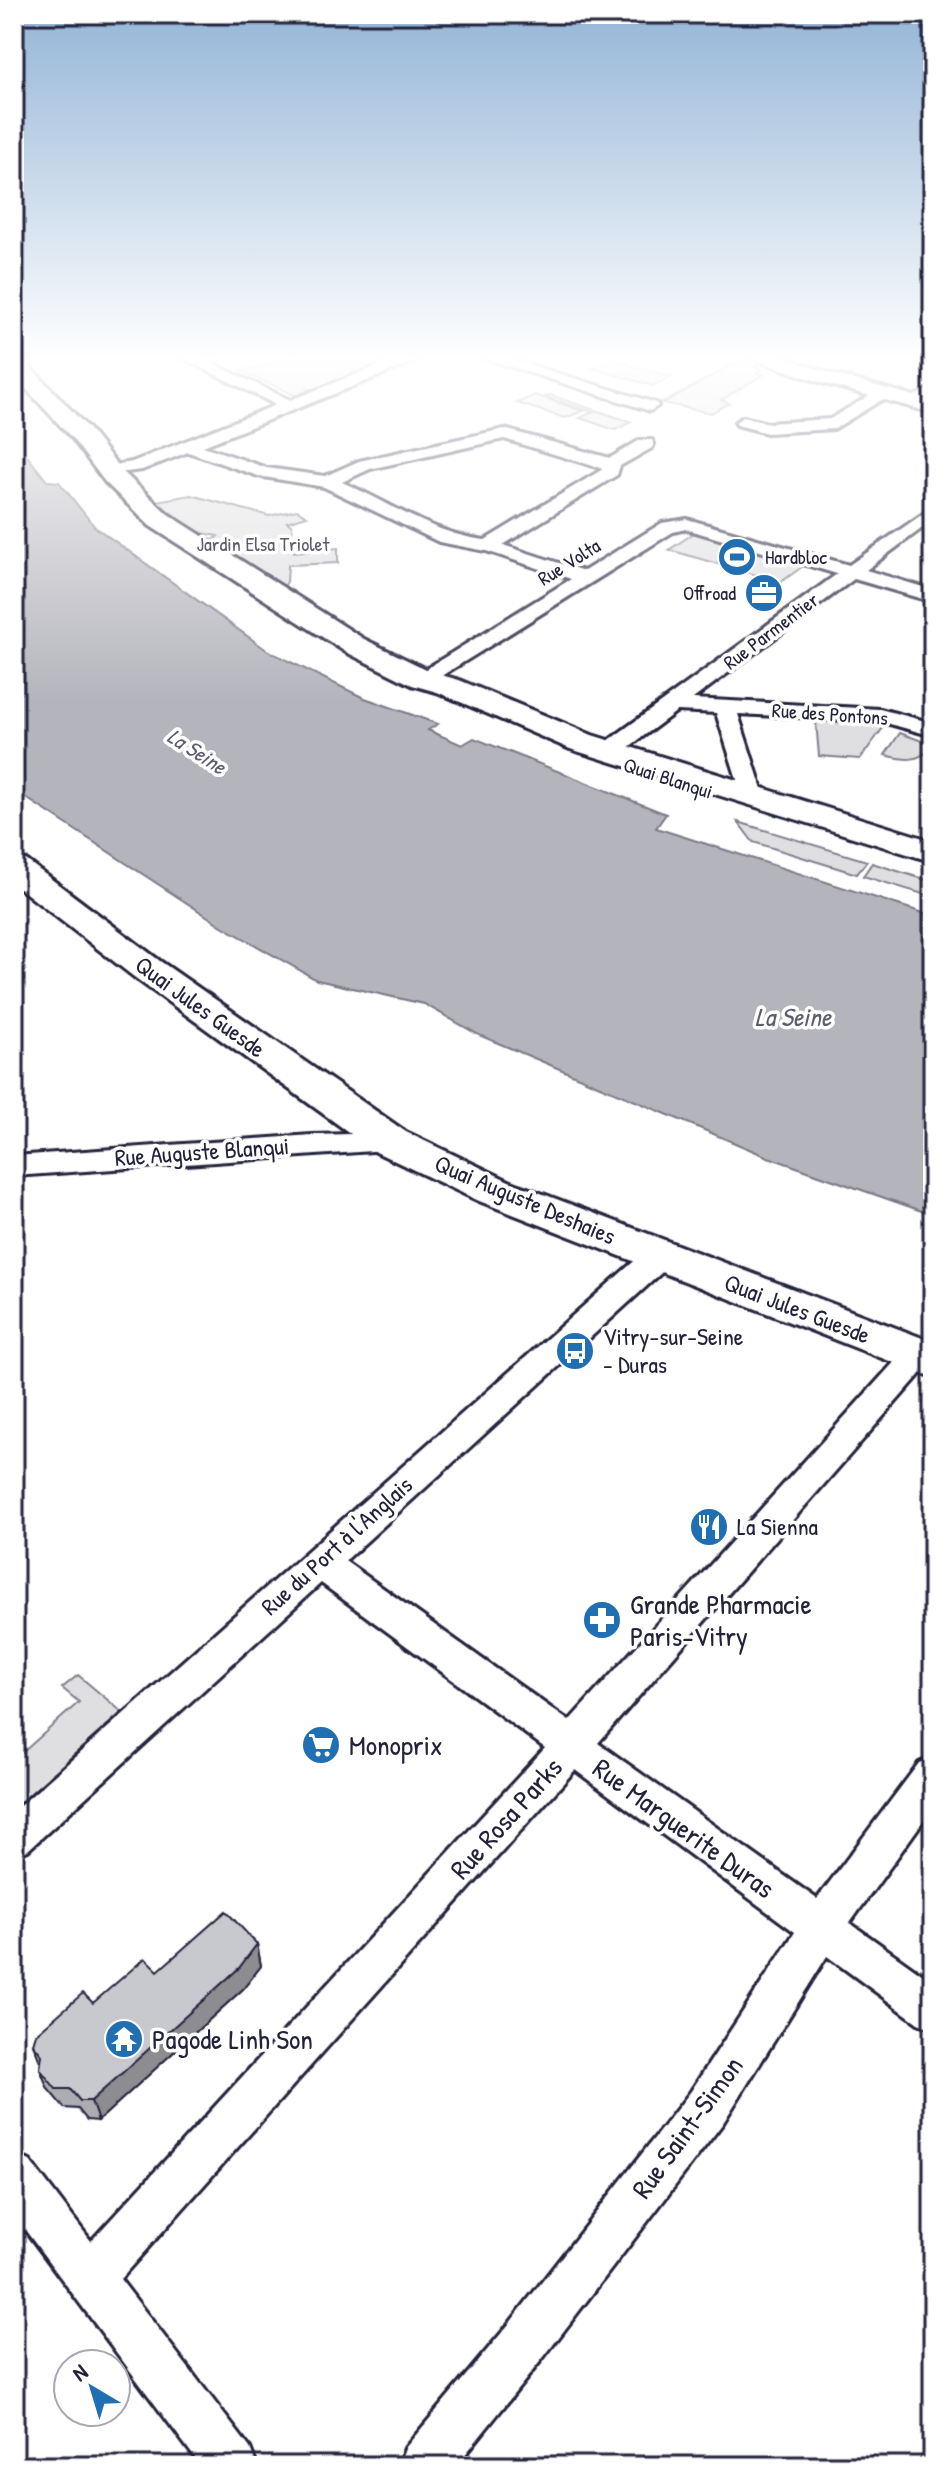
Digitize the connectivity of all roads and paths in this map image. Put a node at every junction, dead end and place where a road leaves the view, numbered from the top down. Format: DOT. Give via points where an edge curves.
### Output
graph roads {
  1 [pos="108,471"];
  2 [pos="121,471"];
  3 [pos="261,471"];
  4 [pos="352,471"];
  5 [pos="611,471"];
  6 [pos="111,474"];
  7 [pos="327,482"];
  8 [pos="933,512"];
  9 [pos="488,546"];
  10 [pos="852,571"];
  11 [pos="586,578"];
  12 [pos="933,596"];
  13 [pos="423,679"];
  14 [pos="673,704"];
  15 [pos="725,707"];
  16 [pos="933,730"];
  17 [pos="609,751"];
  18 [pos="753,795"];
  19 [pos="928,851"];
  20 [pos="14,867"];
  21 [pos="391,1142"];
  22 [pos="14,1166"];
  23 [pos="660,1256"];
  24 [pos="925,1359"];
  25 [pos="319,1562"];
  26 [pos="570,1747"];
  27 [pos="933,1775"];
  28 [pos="14,1837"];
  29 [pos="822,1927"];
  30 [pos="933,2008"];
  31 [pos="14,2177"];
  32 [pos="91,2276"];
  33 [pos="232,2466"];
  34 [pos="423,2466"];
  1 -- 6 [label="main road, Quai Blanqui"];
  2 -- 6 [label="street"];
  3 -- 7 [label="street"];
  4 -- 7 [label="street"];
  5 -- 9 [label="street"];
  6 -- 13 [label="main road, Quai Blanqui" via="115,487 150,523 319,635 354,645"];
  7 -- 9 [label="street" via="431,533"];
  8 -- 10 [label="street, Rue Parmentier"];
  9 -- 11 [label="street"];
  10 -- 11 [label="street, Rue Volta" via="687,524 668,527"];
  10 -- 12 [label="street, Rue Volta"];
  10 -- 14 [label="street, Rue Parmentier"];
  11 -- 13 [label="street, Rue Volta"];
  13 -- 17 [label="main road, Quai Blanqui"];
  13 -- 19 [label="main road, Quai Blanqui" via="436,691 600,757 805,822"];
  14 -- 15 [label="street, Rue des Pontons"];
  14 -- 17 [label="street, Rue Parmentier"];
  15 -- 16 [label="street, Rue des Pontons" via="880,715"];
  15 -- 18 [label="street"];
  17 -- 18 [label="main road, Quai Blanqui"];
  18 -- 19 [label="main road, Quai Blanqui"];
  20 -- 21 [label="main road, Quai Jules Guesde" via="147,969"];
  21 -- 22 [label="street, Rue Auguste Blanqui"];
  21 -- 23 [label="main road, Quai Auguste Deshaies" via="494,1191"];
  23 -- 24 [label="main road, Quai Jules Guesde"];
  23 -- 25 [label="street, Rue du Port à l'Anglais"];
  24 -- 26 [label="street, Rue Rosa Parks"];
  25 -- 26 [label="street, Rue Marguerite Duras"];
  25 -- 28 [label="street, Rue du Port à l'Anglais"];
  26 -- 29 [label="street, Rue Marguerite Duras"];
  26 -- 32 [label="street, Rue Rosa Parks"];
  27 -- 29 [label="street, Rue Saint-Simon"];
  29 -- 30 [label="street, Rue Marguerite Duras"];
  29 -- 34 [label="street, Rue Saint-Simon" via="707,2107"];
  31 -- 32 [label="street"];
  32 -- 33 [label="street"];
}
